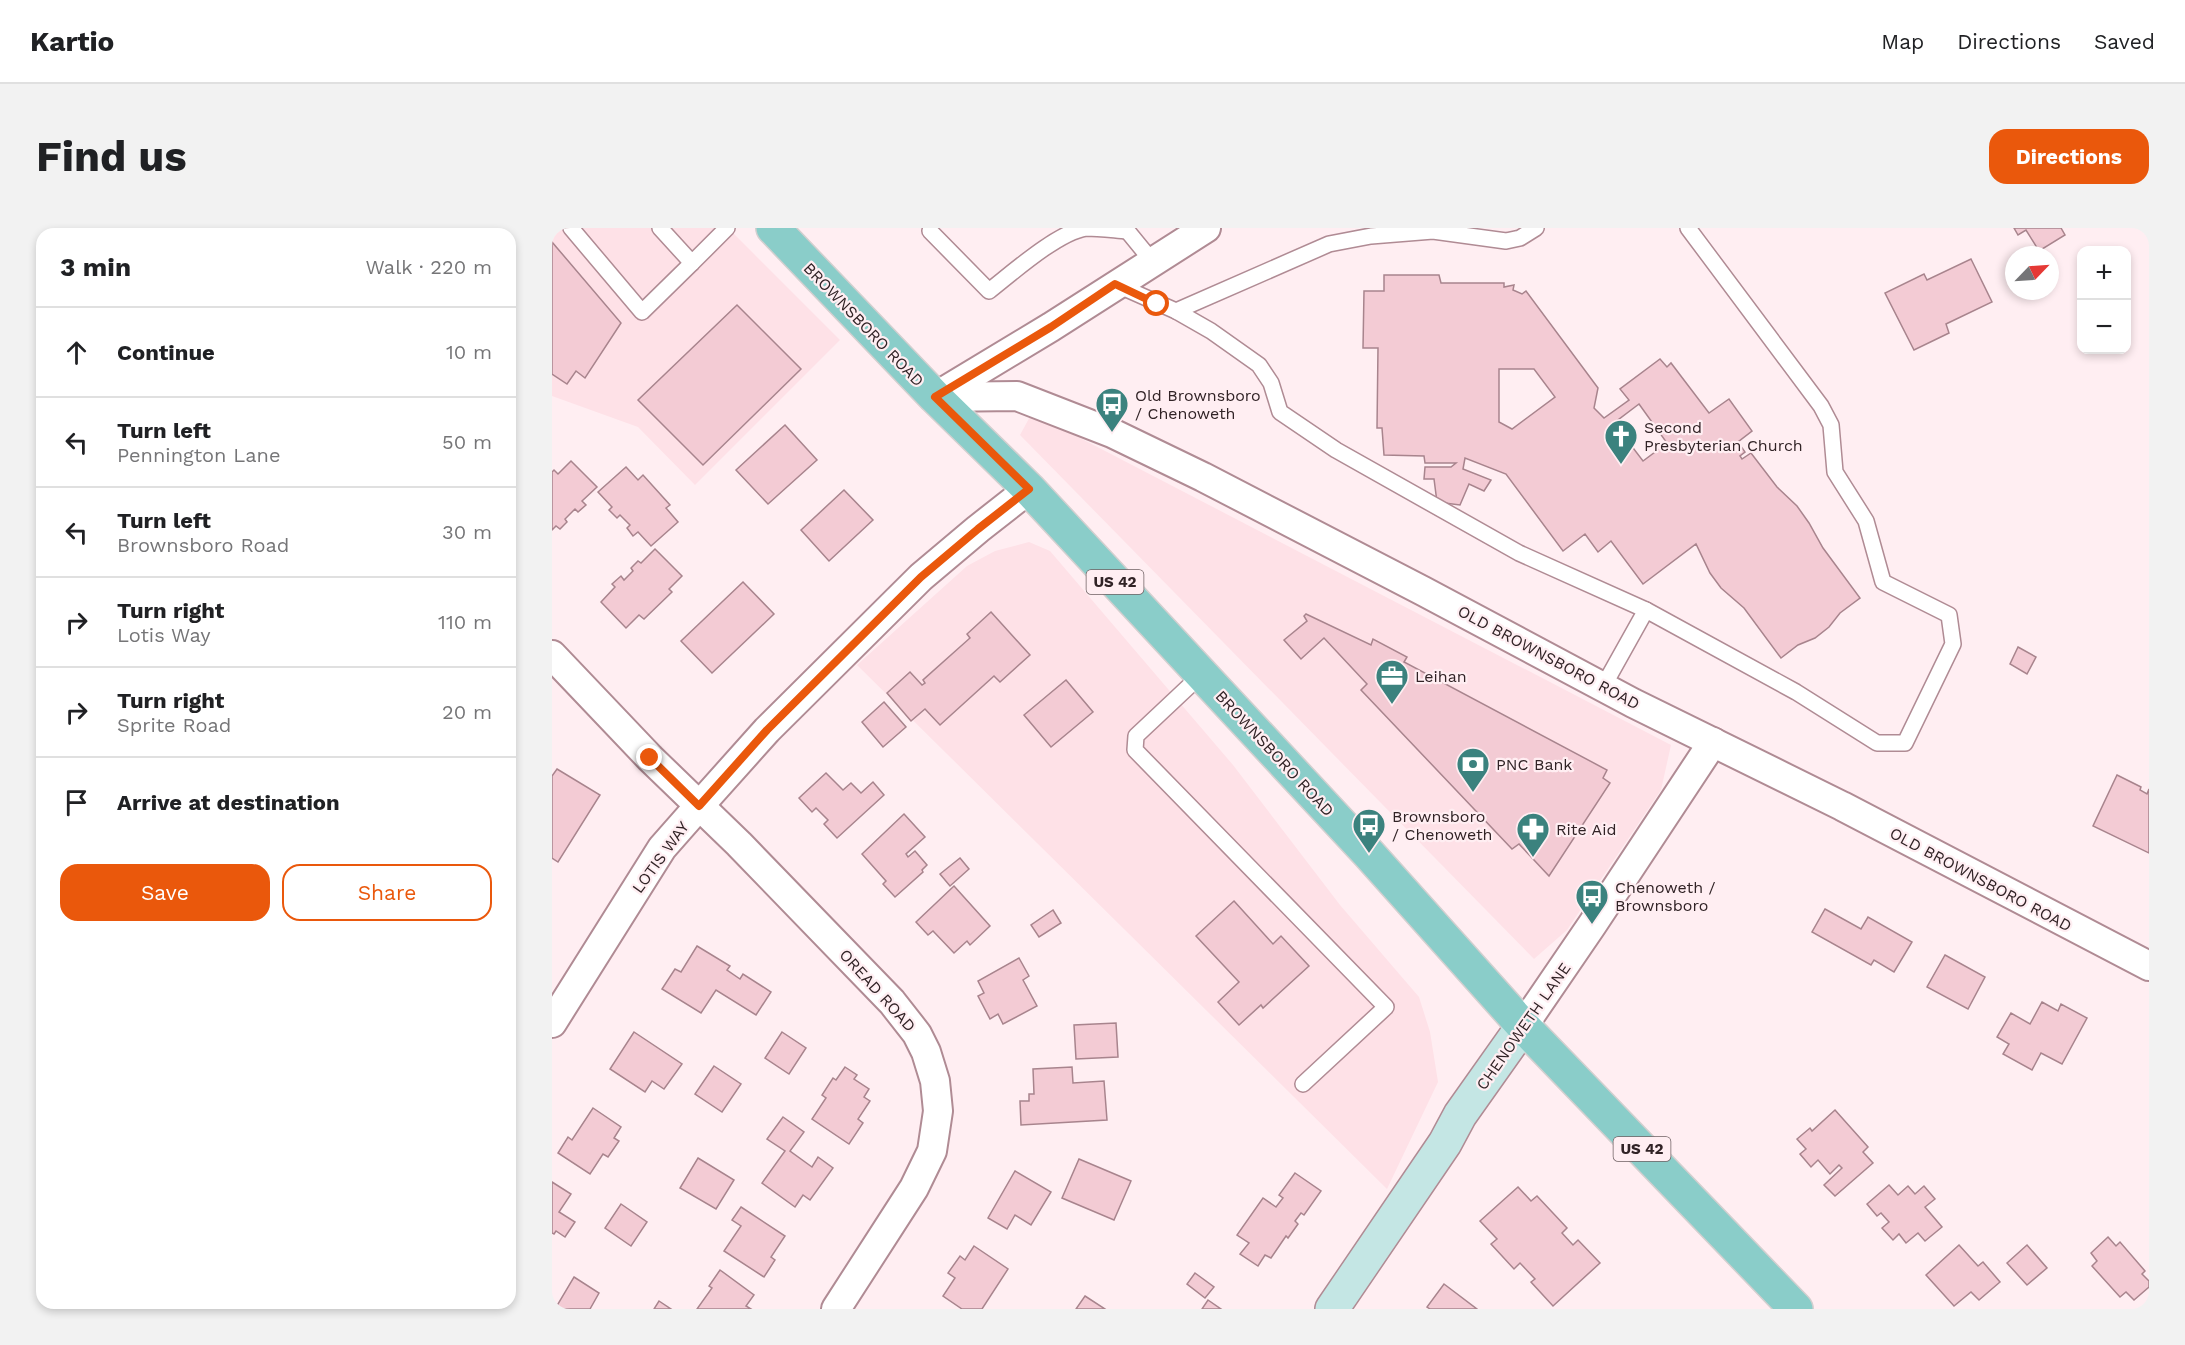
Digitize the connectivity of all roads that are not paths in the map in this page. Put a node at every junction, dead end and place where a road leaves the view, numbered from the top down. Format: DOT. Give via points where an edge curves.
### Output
graph roads {
  1 [pos="571,228"];
  2 [pos="660,228"];
  3 [pos="727,228"];
  4 [pos="773,228"];
  5 [pos="1206,228"];
  6 [pos="1536,228"];
  7 [pos="1688,228"];
  8 [pos="1126,229"];
  9 [pos="930,231"];
  10 [pos="1152,261"];
  11 [pos="692,263"];
  12 [pos="1115,284"];
  13 [pos="1176,312"];
  14 [pos="935,397"];
  15 [pos="1029,489"];
  16 [pos="1646,610"];
  17 [pos="552,655"];
  18 [pos="1202,674"];
  19 [pos="1603,687"];
  20 [pos="1713,742"];
  21 [pos="699,806"];
  22 [pos="2149,966"];
  23 [pos="552,1023"];
  24 [pos="1523,1026"];
  25 [pos="1303,1084"];
  26 [pos="836,1309"];
  27 [pos="1332,1309"];
  28 [pos="1796,1309"];
  1 -- 11 [label="lane" via="642,312"];
  2 -- 11 [label="lane"];
  3 -- 11 [label="lane"];
  4 -- 14 [label="main road, BROWNSBORO ROAD / US 42"];
  5 -- 10 [label="street"];
  6 -- 13 [label="lane" via="1506,241 1433,231 1329,244"];
  7 -- 16 [label="lane" via="1821,406 1831,425 1835,472 1866,521 1884,582 1949,615 1953,644 1905,743 1877,743 1796,692"];
  8 -- 9 [label="lane" via="1085,228 1065,235 989,291"];
  8 -- 10 [label="lane"];
  10 -- 12 [label="street"];
  12 -- 13 [label="lane"];
  12 -- 14 [label="street"];
  13 -- 16 [label="lane" via="1259,365 1271,383 1280,412 1336,450 1519,553"];
  14 -- 15 [label="main road, BROWNSBORO ROAD / US 42"];
  14 -- 19 [label="street, OLD BROWNSBORO ROAD" via="1017,396 1112,433"];
  15 -- 18 [label="main road, BROWNSBORO ROAD / US 42"];
  15 -- 21 [label="street, LOTIS WAY" via="921,577 767,730"];
  16 -- 19 [label="lane"];
  17 -- 21 [label="street, OREAD ROAD"];
  18 -- 24 [label="main road, BROWNSBORO ROAD / US 42"];
  18 -- 25 [label="lane" via="1136,736 1135,750 1386,1007"];
  19 -- 20 [label="street, OLD BROWNSBORO ROAD"];
  20 -- 22 [label="street, OLD BROWNSBORO ROAD"];
  20 -- 24 [label="street, CHENOWETH LANE"];
  21 -- 23 [label="street, LOTIS WAY" via="662,848"];
  21 -- 26 [label="street, OREAD ROAD" via="892,1002 917,1035 935,1081 936,1131 924,1170"];
  24 -- 27 [label="main road, CHENOWETH LANE"];
  24 -- 28 [label="main road, BROWNSBORO ROAD / US 42"];
}
